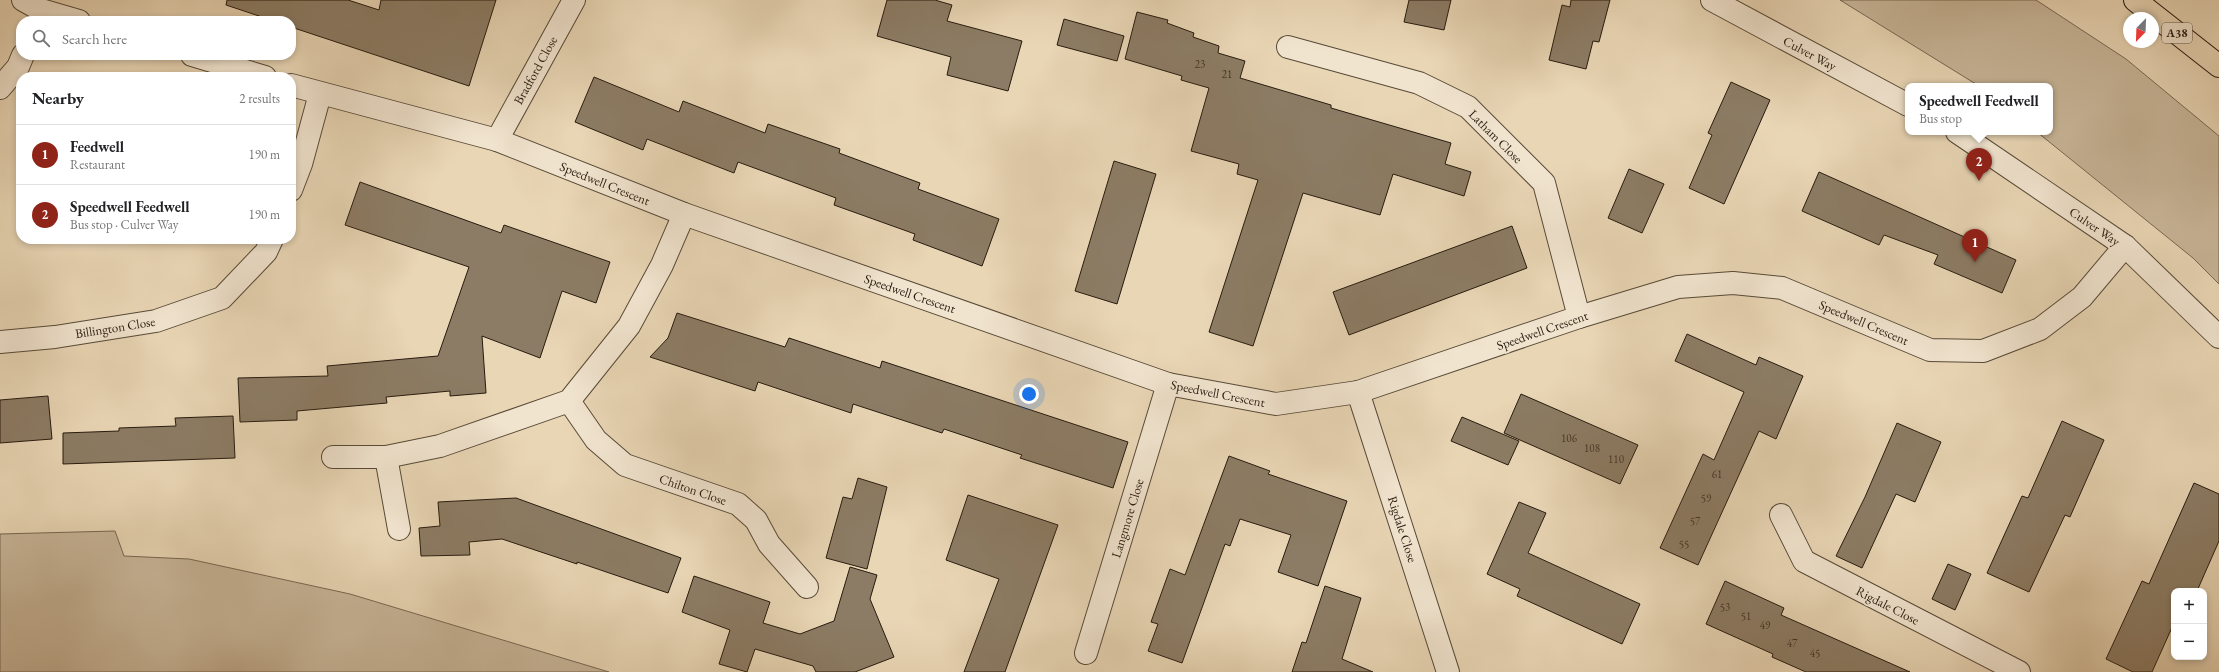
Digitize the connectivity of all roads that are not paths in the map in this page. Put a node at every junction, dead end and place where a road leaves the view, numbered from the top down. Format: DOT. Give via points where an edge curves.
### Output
graph roads {
  1 [pos="574,0"];
  2 [pos="1712,0"];
  3 [pos="2135,0"];
  4 [pos="33,10"];
  5 [pos="58,16"];
  6 [pos="1288,47"];
  7 [pos="21,60"];
  8 [pos="209,60"];
  9 [pos="2219,66"];
  10 [pos="248,72"];
  11 [pos="296,87"];
  12 [pos="0,88"];
  13 [pos="320,94"];
  14 [pos="1905,104"];
  15 [pos="1961,135"];
  16 [pos="497,140"];
  17 [pos="296,177"];
  18 [pos="684,214"];
  19 [pos="270,244"];
  20 [pos="2125,246"];
  21 [pos="1579,317"];
  22 [pos="2219,337"];
  23 [pos="0,342"];
  24 [pos="1168,384"];
  25 [pos="1358,392"];
  26 [pos="569,401"];
  27 [pos="333,456"];
  28 [pos="386,457"];
  29 [pos="1781,515"];
  30 [pos="399,529"];
  31 [pos="807,587"];
  32 [pos="1086,653"];
  33 [pos="1444,670"];
  34 [pos="2019,672"];
  1 -- 16 [label="street, Bradford Close"];
  2 -- 14 [label="street, Culver Way"];
  3 -- 9 [label="highway, A38"];
  4 -- 5 [label="street"];
  6 -- 21 [label="street, Latham Close" via="1419,83 1468,107 1544,183"];
  7 -- 12 [label="street"];
  8 -- 10 [label="street"];
  11 -- 13 [label="street, Speedwell Crescent"];
  13 -- 16 [label="street, Speedwell Crescent"];
  13 -- 17 [label="street"];
  15 -- 20 [label="street, Culver Way"];
  16 -- 18 [label="street, Speedwell Crescent"];
  18 -- 24 [label="street, Speedwell Crescent"];
  18 -- 26 [label="street" via="662,265 629,326"];
  19 -- 23 [label="street, Billington Close" via="266,252 222,298 156,321 55,337"];
  20 -- 21 [label="street, Speedwell Crescent" via="2082,298 2040,329 1983,351 1930,350 1782,288 1733,283 1678,287"];
  20 -- 22 [label="street, Culver Way"];
  21 -- 25 [label="street, Speedwell Crescent"];
  24 -- 25 [label="street, Speedwell Crescent" via="1276,404"];
  24 -- 32 [label="street, Langmore Close"];
  25 -- 33 [label="street, Rigdale Close"];
  26 -- 28 [label="street" via="440,446"];
  26 -- 31 [label="street, Chilton Close" via="596,440 625,465 738,504 756,520 769,544"];
  27 -- 28 [label="street"];
  28 -- 30 [label="street"];
  29 -- 34 [label="street, Rigdale Close" via="1804,561"];
}
